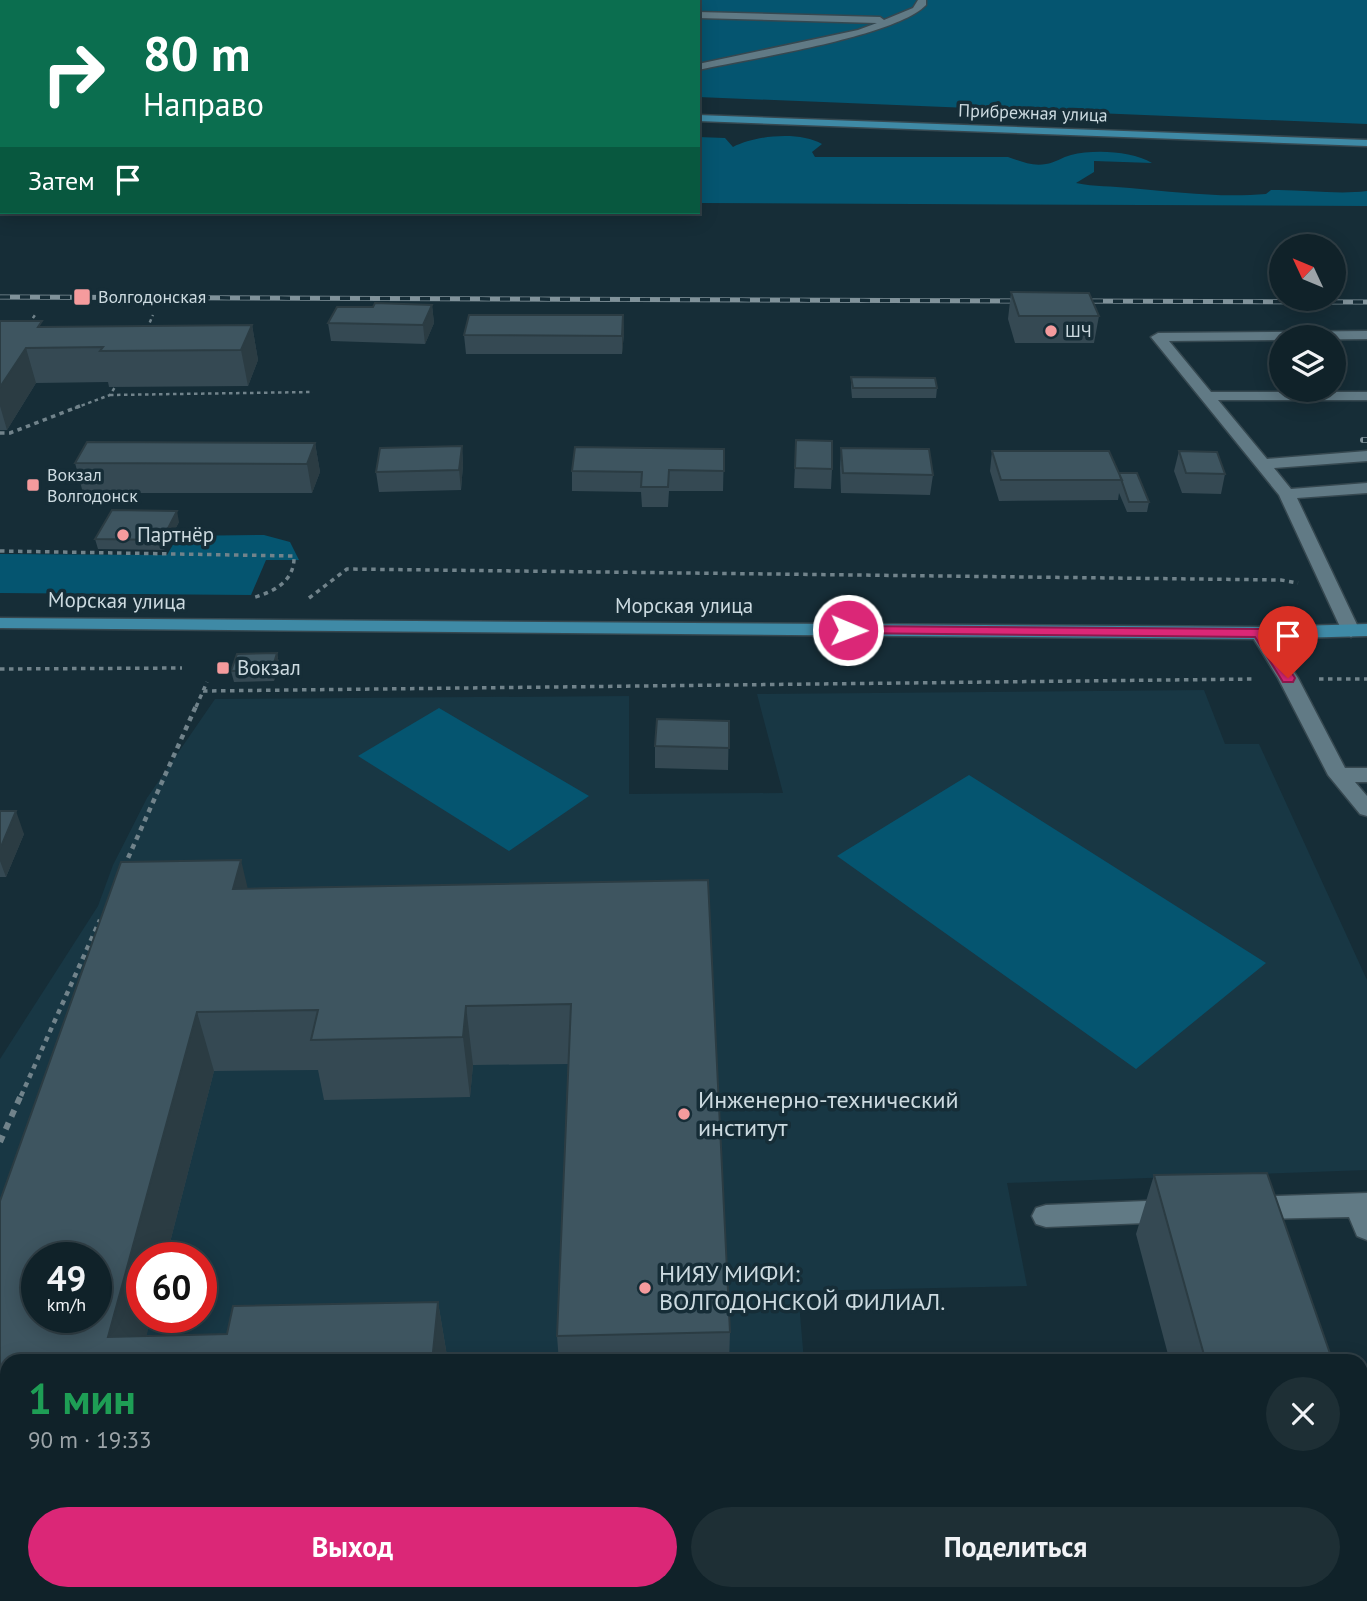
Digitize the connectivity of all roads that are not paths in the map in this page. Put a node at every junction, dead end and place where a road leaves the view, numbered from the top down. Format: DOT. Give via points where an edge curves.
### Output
graph roads {
  1 [pos="922,0"];
  2 [pos="700,15"];
  3 [pos="886,20"];
  4 [pos="700,67"];
  5 [pos="700,107"];
  6 [pos="700,118"];
  7 [pos="1367,131"];
  8 [pos="1367,143"];
  9 [pos="1367,335"];
  10 [pos="1207,396"];
  11 [pos="1367,396"];
  12 [pos="1367,456"];
  13 [pos="1262,464"];
  14 [pos="1367,488"];
  15 [pos="1287,494"];
  16 [pos="0,623"];
  17 [pos="1359,631"];
  18 [pos="1259,633"];
  19 [pos="1338,775"];
  20 [pos="1367,775"];
  21 [pos="1367,809"];
  22 [pos="1223,1209"];
  23 [pos="1195,1210"];
  24 [pos="1364,1212"];
  25 [pos="1046,1216"];
  1 -- 3 [label="lane" via="913,14"];
  2 -- 3 [label="lane"];
  3 -- 4 [label="lane" via="862,33"];
  5 -- 7 [label="main road, Прибрежная улица"];
  6 -- 8 [label="main road, Прибрежная улица"];
  9 -- 10 [label="lane" via="1158,337"];
  10 -- 11 [label="lane"];
  10 -- 13 [label="lane"];
  12 -- 13 [label="lane"];
  13 -- 15 [label="lane"];
  14 -- 15 [label="lane"];
  15 -- 17 [label="lane" via="1330,584"];
  16 -- 18 [label="main road, Морская улица"];
  17 -- 18 [label="main road, Морская улица"];
  18 -- 19 [label="lane"];
  19 -- 20 [label="lane"];
  19 -- 21 [label="lane"];
  22 -- 24 [label="lane"];
  23 -- 25 [label="lane"];
}
